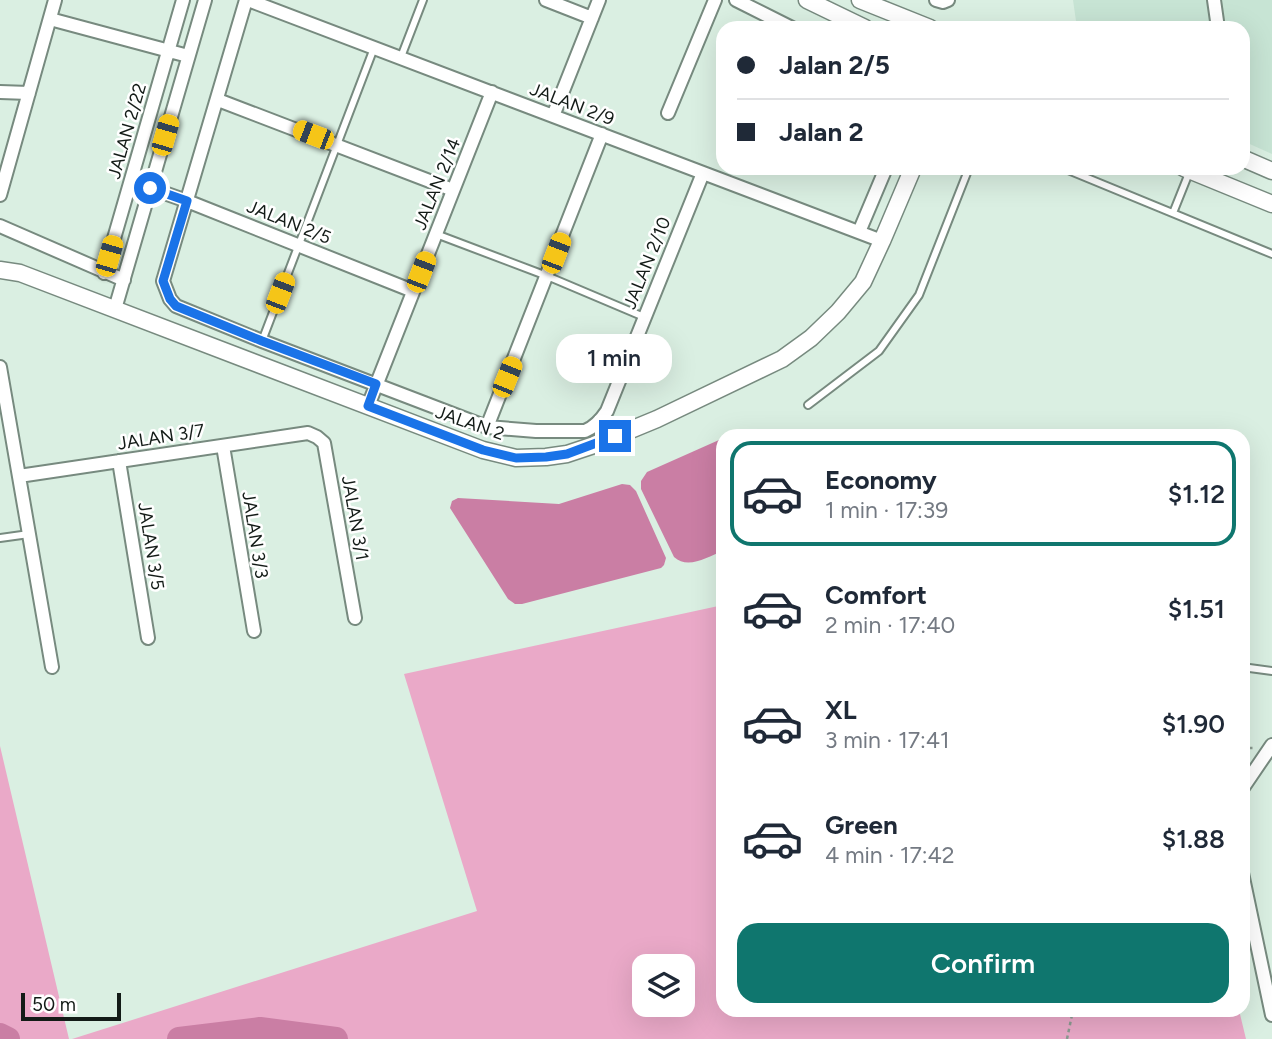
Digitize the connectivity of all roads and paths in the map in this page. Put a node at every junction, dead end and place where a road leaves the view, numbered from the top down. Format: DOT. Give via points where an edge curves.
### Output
graph roads {
  1 [pos="55,0"];
  2 [pos="183,0"];
  3 [pos="205,0"];
  4 [pos="247,0"];
  5 [pos="423,0"];
  6 [pos="546,0"];
  7 [pos="599,0"];
  8 [pos="715,0"];
  9 [pos="737,0"];
  10 [pos="807,0"];
  11 [pos="860,0"];
  12 [pos="936,0"];
  13 [pos="948,0"];
  14 [pos="1214,0"];
  15 [pos="592,18"];
  16 [pos="50,19"];
  17 [pos="778,21"];
  18 [pos="850,21"];
  19 [pos="912,21"];
  20 [pos="1217,21"];
  21 [pos="374,48"];
  22 [pos="168,51"];
  23 [pos="188,56"];
  24 [pos="401,58"];
  25 [pos="0,92"];
  26 [pos="492,92"];
  27 [pos="29,93"];
  28 [pos="218,100"];
  29 [pos="668,113"];
  30 [pos="553,116"];
  31 [pos="602,134"];
  32 [pos="336,144"];
  33 [pos="1250,162"];
  34 [pos="4,171"];
  35 [pos="1272,171"];
  36 [pos="703,173"];
  37 [pos="883,175"];
  38 [pos="910,175"];
  39 [pos="966,175"];
  40 [pos="1080,175"];
  41 [pos="1186,175"];
  42 [pos="1218,175"];
  43 [pos="150,188"];
  44 [pos="453,190"];
  45 [pos="0,195"];
  46 [pos="187,201"];
  47 [pos="1272,204"];
  48 [pos="1173,213"];
  49 [pos="0,226"];
  50 [pos="859,232"];
  51 [pos="436,234"];
  52 [pos="882,241"];
  53 [pos="298,245"];
  54 [pos="1272,254"];
  55 [pos="0,270"];
  56 [pos="104,272"];
  57 [pos="547,276"];
  58 [pos="124,280"];
  59 [pos="413,291"];
  60 [pos="115,309"];
  61 [pos="644,317"];
  62 [pos="262,341"];
  63 [pos="0,368"];
  64 [pos="376,384"];
  65 [pos="808,405"];
  66 [pos="368,406"];
  67 [pos="487,427"];
  68 [pos="308,433"];
  69 [pos="223,446"];
  70 [pos="119,461"];
  71 [pos="19,476"];
  72 [pos="29,534"];
  73 [pos="0,538"];
  74 [pos="355,618"];
  75 [pos="254,631"];
  76 [pos="148,638"];
  77 [pos="52,667"];
  78 [pos="1250,668"];
  79 [pos="1272,671"];
  80 [pos="1272,745"];
  81 [pos="1250,777"];
  82 [pos="1250,911"];
  83 [pos="1272,1016"];
  84 [pos="1072,1017"];
  85 [pos="1068,1039"];
  1 -- 16 [label="street"];
  2 -- 22 [label="street, JALAN 2/22"];
  3 -- 23 [label="street"];
  4 -- 21 [label="street, JALAN 2/9"];
  4 -- 28 [label="street, JALAN 2/10"];
  5 -- 24 [label="lane"];
  6 -- 15 [label="street"];
  7 -- 15 [label="street"];
  8 -- 29 [label="street"];
  9 -- 17 [label="street"];
  10 -- 18 [label="street"];
  11 -- 19 [label="street"];
  12 -- 13 [label="street"];
  14 -- 20 [label="street"];
  15 -- 30 [label="street"];
  16 -- 22 [label="street"];
  16 -- 27 [label="street"];
  21 -- 24 [label="street, JALAN 2/9"];
  21 -- 32 [label="lane"];
  22 -- 23 [label="street"];
  22 -- 56 [label="street, JALAN 2/22"];
  23 -- 43 [label="street"];
  24 -- 26 [label="street, JALAN 2/9"];
  25 -- 27 [label="street"];
  26 -- 30 [label="street, JALAN 2/9"];
  26 -- 44 [label="street, JALAN 2/14"];
  27 -- 34 [label="street"];
  28 -- 32 [label="street"];
  28 -- 46 [label="street, JALAN 2/10"];
  30 -- 31 [label="street, JALAN 2/9"];
  31 -- 36 [label="street, JALAN 2/9"];
  31 -- 57 [label="street"];
  32 -- 44 [label="street"];
  32 -- 53 [label="lane"];
  33 -- 35 [label="street"];
  34 -- 45 [label="street"];
  36 -- 50 [label="street, JALAN 2/9"];
  36 -- 61 [label="street, JALAN 2/10"];
  37 -- 50 [label="street"];
  38 -- 52 [label="street, JALAN 2"];
  39 -- 65 [label="lane" via="919,295 879,351"];
  40 -- 48 [label="lane"];
  41 -- 48 [label="lane"];
  42 -- 47 [label="street"];
  43 -- 46 [label="street, JALAN 2/5"];
  43 -- 58 [label="street"];
  44 -- 51 [label="street, JALAN 2/14"];
  46 -- 53 [label="street, JALAN 2/5"];
  46 -- 62 [label="street, JALAN 2/10" via="163,281 170,299 176,306"];
  48 -- 54 [label="lane"];
  49 -- 56 [label="street"];
  50 -- 52 [label="street, JALAN 2/9"];
  51 -- 57 [label="lane"];
  51 -- 59 [label="street, JALAN 2/14"];
  52 -- 66 [label="street, JALAN 2" via="863,282 838,312 782,359 657,419 576,451 516,458"];
  53 -- 59 [label="street, JALAN 2/5"];
  53 -- 62 [label="lane"];
  55 -- 60 [label="street, JALAN 2"];
  56 -- 58 [label="street"];
  57 -- 61 [label="lane"];
  57 -- 67 [label="street"];
  58 -- 60 [label="street"];
  59 -- 64 [label="street, JALAN 2/14"];
  60 -- 66 [label="street, JALAN 2"];
  61 -- 67 [label="street, JALAN 2/10" via="607,411 592,428 574,432"];
  62 -- 64 [label="street, JALAN 2/10"];
  63 -- 71 [label="street"];
  64 -- 66 [label="street, JALAN 2/14"];
  64 -- 67 [label="street, JALAN 2/10"];
  68 -- 69 [label="street, JALAN 3/7"];
  68 -- 74 [label="street, JALAN 3/1" via="324,443"];
  69 -- 70 [label="street, JALAN 3/7"];
  69 -- 75 [label="street, JALAN 3/3"];
  70 -- 71 [label="street, JALAN 3/7"];
  70 -- 76 [label="street, JALAN 3/5"];
  71 -- 72 [label="street"];
  72 -- 73 [label="lane"];
  72 -- 77 [label="street"];
  78 -- 79 [label="lane"];
  80 -- 81 [label="street"];
  82 -- 83 [label="street"];
  84 -- 85 [label="path"];
}
